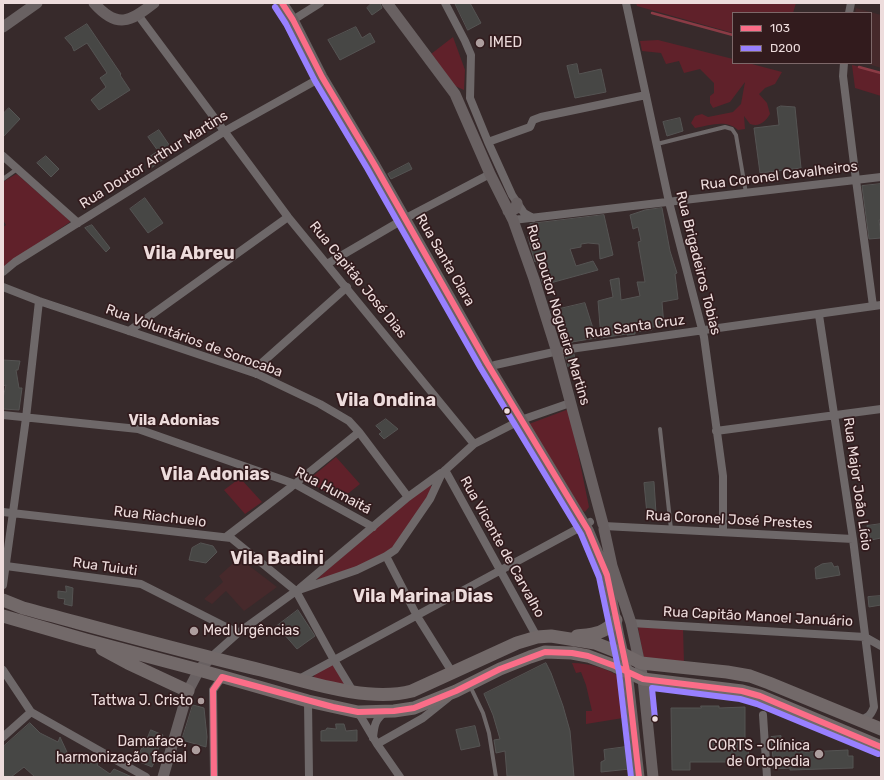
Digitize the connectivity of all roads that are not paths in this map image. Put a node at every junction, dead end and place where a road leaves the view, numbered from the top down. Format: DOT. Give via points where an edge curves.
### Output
graph roads {
  1 [pos="37,3"];
  2 [pos="94,3"];
  3 [pos="154,3"];
  4 [pos="282,3"];
  5 [pos="320,3"];
  6 [pos="387,3"];
  7 [pos="445,3"];
  8 [pos="626,3"];
  9 [pos="138,15"];
  10 [pos="293,20"];
  11 [pos="3,27"];
  12 [pos="844,64"];
  13 [pos="322,77"];
  14 [pos="646,95"];
  15 [pos="225,130"];
  16 [pos="488,142"];
  17 [pos="657,144"];
  18 [pos="3,156"];
  19 [pos="17,169"];
  20 [pos="490,174"];
  21 [pos="881,177"];
  22 [pos="3,179"];
  23 [pos="856,180"];
  24 [pos="746,193"];
  25 [pos="669,202"];
  26 [pos="517,203"];
  27 [pos="511,216"];
  28 [pos="288,217"];
  29 [pos="533,218"];
  30 [pos="404,219"];
  31 [pos="78,223"];
  32 [pos="327,264"];
  33 [pos="3,272"];
  34 [pos="3,287"];
  35 [pos="347,287"];
  36 [pos="39,302"];
  37 [pos="877,306"];
  38 [pos="819,315"];
  39 [pos="703,330"];
  40 [pos="130,331"];
  41 [pos="557,352"];
  42 [pos="490,368"];
  43 [pos="257,374"];
  44 [pos="571,405"];
  45 [pos="881,410"];
  46 [pos="3,415"];
  47 [pos="834,415"];
  48 [pos="26,418"];
  49 [pos="522,422"];
  50 [pos="660,429"];
  51 [pos="359,432"];
  52 [pos="716,432"];
  53 [pos="474,444"];
  54 [pos="443,471"];
  55 [pos="295,484"];
  56 [pos="433,484"];
  57 [pos="408,497"];
  58 [pos="3,512"];
  59 [pos="12,513"];
  60 [pos="603,526"];
  61 [pos="373,527"];
  62 [pos="588,527"];
  63 [pos="670,529"];
  64 [pos="723,532"];
  65 [pos="226,537"];
  66 [pos="853,539"];
  67 [pos="386,556"];
  68 [pos="6,566"];
  69 [pos="500,571"];
  70 [pos="3,582"];
  71 [pos="296,591"];
  72 [pos="3,600"];
  73 [pos="3,616"];
  74 [pos="417,616"];
  75 [pos="616,620"];
  76 [pos="631,623"];
  77 [pos="238,633"];
  78 [pos="537,637"];
  79 [pos="865,637"];
  80 [pos="566,638"];
  81 [pos="86,640"];
  82 [pos="881,646"];
  83 [pos="622,654"];
  84 [pos="210,658"];
  85 [pos="334,660"];
  86 [pos="640,663"];
  87 [pos="3,670"];
  88 [pos="199,670"];
  89 [pos="627,671"];
  90 [pos="452,672"];
  91 [pos="222,677"];
  92 [pos="644,679"];
  93 [pos="298,680"];
  94 [pos="469,684"];
  95 [pos="188,691"];
  96 [pos="456,691"];
  97 [pos="354,693"];
  98 [pos="308,701"];
  99 [pos="31,712"];
  100 [pos="358,712"];
  101 [pos="386,712"];
  102 [pos="763,715"];
  103 [pos="860,720"];
  104 [pos="881,729"];
  105 [pos="3,737"];
  106 [pos="375,741"];
  107 [pos="881,747"];
  108 [pos="146,777"];
  109 [pos="163,777"];
  110 [pos="214,777"];
  111 [pos="309,777"];
  112 [pos="400,777"];
  113 [pos="496,777"];
  114 [pos="639,777"];
  115 [pos="653,777"];
  116 [pos="767,777"];
  1 -- 11 [label="main road"];
  2 -- 9 [label="main road" via="114,18 124,20"];
  3 -- 9 [label="main road"];
  4 -- 10 [label="main road, Rua Santa Clara"];
  5 -- 10 [label="street"];
  6 -- 20 [label="main road, Rua Doutor Nogueira Martins" via="455,94"];
  7 -- 16 [label="street" via="471,55 470,98"];
  8 -- 14 [label="street, Rua Brigadeiros Tobias"];
  9 -- 15 [label="street, Rua Capitão José Dias"];
  10 -- 13 [label="main road, Rua Santa Clara"];
  12 -- 23 [label="street"];
  13 -- 15 [label="street, Rua Doutor Arthur Martins"];
  13 -- 30 [label="main road, Rua Santa Clara"];
  14 -- 16 [label="street" via="541,117 533,120 530,127"];
  14 -- 17 [label="street, Rua Brigadeiros Tobias"];
  15 -- 28 [label="street, Rua Capitão José Dias"];
  15 -- 31 [label="street, Rua Doutor Arthur Martins"];
  16 -- 26 [label="street"];
  17 -- 24 [label="lane" via="725,127 732,129 736,135"];
  17 -- 25 [label="street, Rua Brigadeiros Tobias"];
  18 -- 19 [label="street"];
  19 -- 22 [label="lane"];
  19 -- 31 [label="street"];
  20 -- 27 [label="main road, Rua Doutor Nogueira Martins"];
  20 -- 30 [label="street"];
  21 -- 23 [label="street, Rua Coronel Cavalheiros"];
  23 -- 24 [label="street, Rua Coronel Cavalheiros"];
  23 -- 37 [label="street"];
  24 -- 25 [label="street, Rua Coronel Cavalheiros"];
  25 -- 29 [label="street, Rua Coronel Cavalheiros"];
  25 -- 39 [label="street, Rua Brigadeiros Tobias"];
  26 -- 27 [label="main road"];
  26 -- 29 [label="street" via="524,213"];
  27 -- 29 [label="street, Rua Coronel Cavalheiros"];
  27 -- 41 [label="main road, Rua Doutor Nogueira Martins"];
  28 -- 32 [label="street, Rua Capitão José Dias"];
  28 -- 40 [label="street"];
  30 -- 32 [label="street"];
  30 -- 42 [label="main road, Rua Santa Clara"];
  31 -- 33 [label="street, Rua Doutor Arthur Martins"];
  32 -- 35 [label="street, Rua Capitão José Dias"];
  34 -- 36 [label="street, Rua Voluntários de Sorocaba"];
  35 -- 43 [label="street" via="256,368"];
  35 -- 53 [label="street, Rua Capitão José Dias"];
  36 -- 40 [label="street, Rua Voluntários de Sorocaba"];
  36 -- 48 [label="street"];
  37 -- 38 [label="street, Rua Santa Cruz"];
  38 -- 39 [label="street, Rua Santa Cruz"];
  38 -- 47 [label="street, Rua Major João Lício"];
  39 -- 41 [label="street, Rua Santa Cruz"];
  39 -- 52 [label="street, Rua Brigadeiros Tobias"];
  40 -- 43 [label="street, Rua Voluntários de Sorocaba"];
  41 -- 42 [label="street, Rua Santa Cruz"];
  41 -- 44 [label="main road, Rua Doutor Nogueira Martins"];
  42 -- 49 [label="main road, Rua Santa Clara"];
  43 -- 51 [label="street, Rua Voluntários de Sorocaba" via="320,404 349,421"];
  44 -- 49 [label="street"];
  44 -- 60 [label="main road, Rua Doutor Nogueira Martins"];
  45 -- 47 [label="street"];
  46 -- 48 [label="street, Rua Humaitá"];
  47 -- 52 [label="street"];
  47 -- 66 [label="street, Rua Major João Lício"];
  48 -- 55 [label="street, Rua Humaitá" via="138,429"];
  48 -- 59 [label="street"];
  49 -- 53 [label="street"];
  49 -- 62 [label="main road, Rua Santa Clara"];
  50 -- 63 [label="lane"];
  51 -- 55 [label="street"];
  51 -- 57 [label="street, Rua Voluntários de Sorocaba"];
  52 -- 64 [label="street, Rua Brigadeiros Tobias" via="723,476"];
  53 -- 54 [label="street"];
  54 -- 56 [label="street"];
  54 -- 69 [label="street, Rua Vicente de Carvalho"];
  55 -- 61 [label="street, Rua Humaitá"];
  55 -- 65 [label="street"];
  56 -- 57 [label="street"];
  56 -- 67 [label="street" via="430,500 395,550"];
  57 -- 61 [label="street"];
  58 -- 59 [label="street, Rua Riachuelo"];
  59 -- 65 [label="street, Rua Riachuelo"];
  59 -- 68 [label="street"];
  60 -- 62 [label="main road" via="597,520"];
  60 -- 63 [label="street, Rua Coronel José Prestes"];
  60 -- 76 [label="main road, Rua Doutor Nogueira Martins" via="612,566"];
  61 -- 71 [label="street"];
  62 -- 69 [label="street"];
  62 -- 75 [label="main road, Rua Santa Clara" via="607,575"];
  63 -- 64 [label="street, Rua Coronel José Prestes"];
  64 -- 66 [label="street, Rua Coronel José Prestes"];
  65 -- 71 [label="street, Rua Riachuelo"];
  66 -- 79 [label="street, Rua Major João Lício"];
  67 -- 71 [label="street" via="357,570"];
  67 -- 74 [label="street"];
  68 -- 70 [label="street"];
  68 -- 77 [label="street, Rua Tuiuti" via="141,584"];
  69 -- 74 [label="street"];
  69 -- 78 [label="street, Rua Vicente de Carvalho"];
  71 -- 77 [label="street"];
  71 -- 85 [label="street"];
  72 -- 84 [label="main road" via="23,608"];
  73 -- 81 [label="main road"];
  74 -- 85 [label="street"];
  74 -- 90 [label="street"];
  75 -- 80 [label="main road" via="600,633"];
  75 -- 83 [label="main road, Rua Santa Clara"];
  76 -- 79 [label="street, Rua Capitão Manoel Januário"];
  76 -- 86 [label="main road, Rua Doutor Nogueira Martins"];
  77 -- 84 [label="street"];
  78 -- 80 [label="main road"];
  78 -- 90 [label="main road" via="517,643"];
  79 -- 82 [label="street, Rua Capitão Manoel Januário"];
  79 -- 103 [label="street, Rua Major João Lício" via="874,707 872,714"];
  80 -- 83 [label="main road" via="594,643"];
  81 -- 88 [label="main road"];
  81 -- 95 [label="main road"];
  83 -- 86 [label="main road"];
  83 -- 89 [label="main road, Rua Santa Clara"];
  84 -- 88 [label="main road"];
  84 -- 93 [label="main road"];
  85 -- 93 [label="street"];
  85 -- 97 [label="street"];
  86 -- 92 [label="main road, Rua Doutor Nogueira Martins"];
  86 -- 103 [label="main road" via="750,676"];
  87 -- 99 [label="street"];
  88 -- 91 [label="main road"];
  88 -- 95 [label="main road"];
  89 -- 92 [label="main road"];
  89 -- 94 [label="main road" via="588,656 545,652"];
  89 -- 114 [label="main road, Rua Santa Clara"];
  90 -- 97 [label="main road" via="403,693"];
  91 -- 98 [label="main road"];
  91 -- 110 [label="street" via="213,690"];
  92 -- 107 [label="main road" via="742,691 760,696"];
  92 -- 115 [label="main road, Rua Doutor Nogueira Martins"];
  93 -- 97 [label="main road"];
  94 -- 96 [label="main road"];
  94 -- 113 [label="lane" via="489,733"];
  95 -- 109 [label="main road"];
  96 -- 101 [label="main road" via="414,708"];
  96 -- 106 [label="street" via="423,718"];
  98 -- 100 [label="main road"];
  98 -- 111 [label="street"];
  99 -- 105 [label="street"];
  99 -- 108 [label="street"];
  100 -- 101 [label="main road"];
  100 -- 106 [label="street"];
  101 -- 106 [label="street" via="377,719 374,726"];
  102 -- 116 [label="street"];
  103 -- 104 [label="main road"];
  106 -- 112 [label="street"];
}
